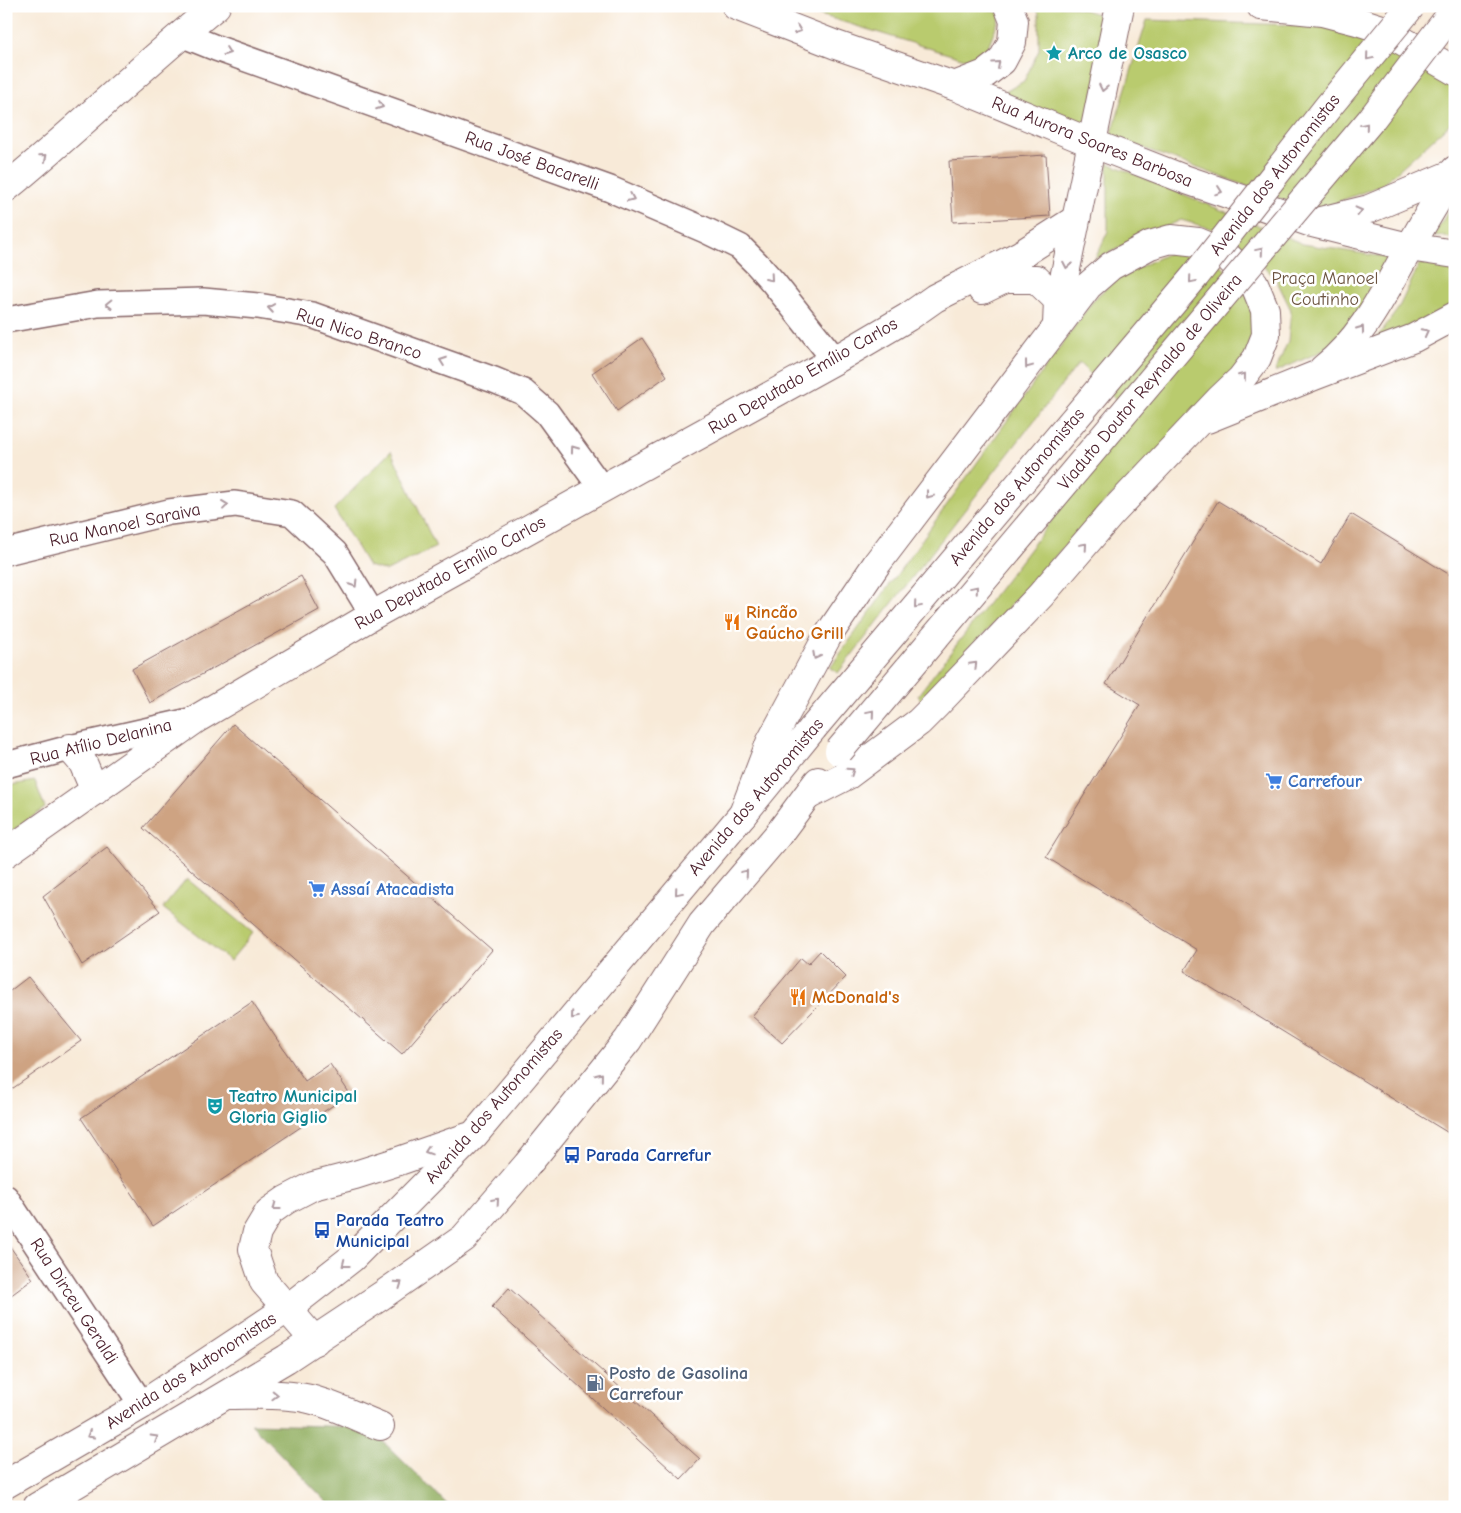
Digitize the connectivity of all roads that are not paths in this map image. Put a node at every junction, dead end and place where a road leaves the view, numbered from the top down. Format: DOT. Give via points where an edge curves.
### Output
graph roads {
  1 [pos="216,6"];
  2 [pos="736,6"];
  3 [pos="1008,6"];
  4 [pos="1120,6"];
  5 [pos="1261,6"];
  6 [pos="1411,6"];
  7 [pos="1439,6"];
  8 [pos="1455,11"];
  9 [pos="1380,18"];
  10 [pos="182,34"];
  11 [pos="1455,71"];
  12 [pos="954,86"];
  13 [pos="1092,143"];
  14 [pos="1454,172"];
  15 [pos="6,188"];
  16 [pos="1075,220"];
  17 [pos="1312,223"];
  18 [pos="1409,247"];
  19 [pos="1455,254"];
  20 [pos="1057,313"];
  21 [pos="1455,316"];
  22 [pos="908,317"];
  23 [pos="6,320"];
  24 [pos="836,360"];
  25 [pos="1314,376"];
  26 [pos="1197,423"];
  27 [pos="602,489"];
  28 [pos="6,552"];
  29 [pos="373,615"];
  30 [pos="196,719"];
  31 [pos="70,748"];
  32 [pos="839,751"];
  33 [pos="6,765"];
  34 [pos="95,791"];
  35 [pos="809,795"];
  36 [pos="743,814"];
  37 [pos="6,853"];
  38 [pos="474,1135"];
  39 [pos="6,1198"];
  40 [pos="288,1308"];
  41 [pos="315,1341"];
  42 [pos="227,1395"];
  43 [pos="142,1404"];
  44 [pos="380,1426"];
  45 [pos="6,1484"];
  46 [pos="37,1507"];
  1 -- 10 [label="main road"];
  2 -- 12 [label="main road, Rua Aurora Soares Barbosa, one-way"];
  12 -- 3 [label="main road, one-way" via="985,74 1002,61 1012,42 1014,21"];
  4 -- 13 [label="main road, one-way"];
  5 -- 9 [label="main road" via="1322,12 1357,21"];
  6 -- 36 [label="main road, Avenida dos Autonomistas, one-way, bridge" via="1196,275"];
  7 -- 8 [label="main road"];
  32 -- 8 [label="main road, Viaduto Doutor Reynaldo de Oliveira, one-way, bridge" via="1370,121"];
  9 -- 11 [label="main road"];
  15 -- 10 [label="main road, one-way" via="51,152"];
  10 -- 24 [label="street, Rua José Bacarelli, one-way" via="610,189 740,247 758,264"];
  12 -- 13 [label="main road, Rua Aurora Soares Barbosa"];
  13 -- 16 [label="main road"];
  13 -- 17 [label="main road, Rua Aurora Soares Barbosa, one-way"];
  17 -- 14 [label="main road, one-way" via="1370,209"];
  14 -- 18 [label="main road"];
  16 -- 20 [label="main road, one-way"];
  16 -- 22 [label="main road, Rua Deputado Emílio Carlos" via="1020,255 935,298"];
  17 -- 18 [label="main road, Rua Aurora Soares Barbosa"];
  18 -- 19 [label="main road, Rua Aurora Soares Barbosa"];
  25 -- 18 [label="main road, one-way" via="1337,358 1358,333 1379,303"];
  20 -- 22 [label="main road, Rua Deputado Emílio Carlos" via="1047,288 1036,279 1004,279 942,309"];
  26 -- 20 [label="main road, one-way" via="1241,379 1257,358 1266,335 1265,310 1254,283 1224,253 1198,242 1171,239 1150,245 1111,266"];
  20 -- 36 [label="main road, one-way" via="827,637 770,743"];
  25 -- 21 [label="main road, one-way" via="1414,338"];
  22 -- 24 [label="main road, Rua Deputado Emílio Carlos"];
  27 -- 23 [label="street, Rua Nico Branco, one-way" via="547,413 522,392 312,315 258,306 203,302 98,304"];
  24 -- 27 [label="main road, Rua Deputado Emílio Carlos"];
  25 -- 26 [label="main road"];
  35 -- 26 [label="main road, one-way" via="848,774 924,716 1041,595 1110,515"];
  27 -- 29 [label="main road, Rua Deputado Emílio Carlos"];
  28 -- 29 [label="street, Rua Manoel Saraiva, one-way" via="169,512 235,504 292,513 335,553"];
  29 -- 30 [label="main road, Rua Deputado Emílio Carlos"];
  30 -- 31 [label="street, Rua Atílio Delanina"];
  30 -- 34 [label="main road, Rua Deputado Emílio Carlos"];
  31 -- 33 [label="street, Rua Atílio Delanina"];
  31 -- 34 [label="main road" via="82,763"];
  32 -- 35 [label="main road, Avenida dos Autonomistas"];
  34 -- 37 [label="main road, Rua Deputado Emílio Carlos"];
  41 -- 35 [label="main road, Avenida dos Autonomistas, one-way" via="464,1238 528,1165 628,1040 702,924"];
  36 -- 38 [label="main road, Avenida dos Autonomistas, one-way"];
  38 -- 40 [label="main road, Avenida dos Autonomistas, one-way" via="352,1258"];
  38 -- 40 [label="main road, one-way" via="313,1186 269,1212 257,1232 253,1249 264,1282"];
  39 -- 43 [label="street, Rua Dirceu Geraldi"];
  40 -- 41 [label="main road"];
  40 -- 43 [label="main road, Avenida dos Autonomistas"];
  41 -- 42 [label="main road, Avenida dos Autonomistas"];
  42 -- 44 [label="main road, one-way" via="305,1398"];
  46 -- 42 [label="main road, Avenida dos Autonomistas, one-way"];
  43 -- 45 [label="main road, Avenida dos Autonomistas, one-way"];
}
